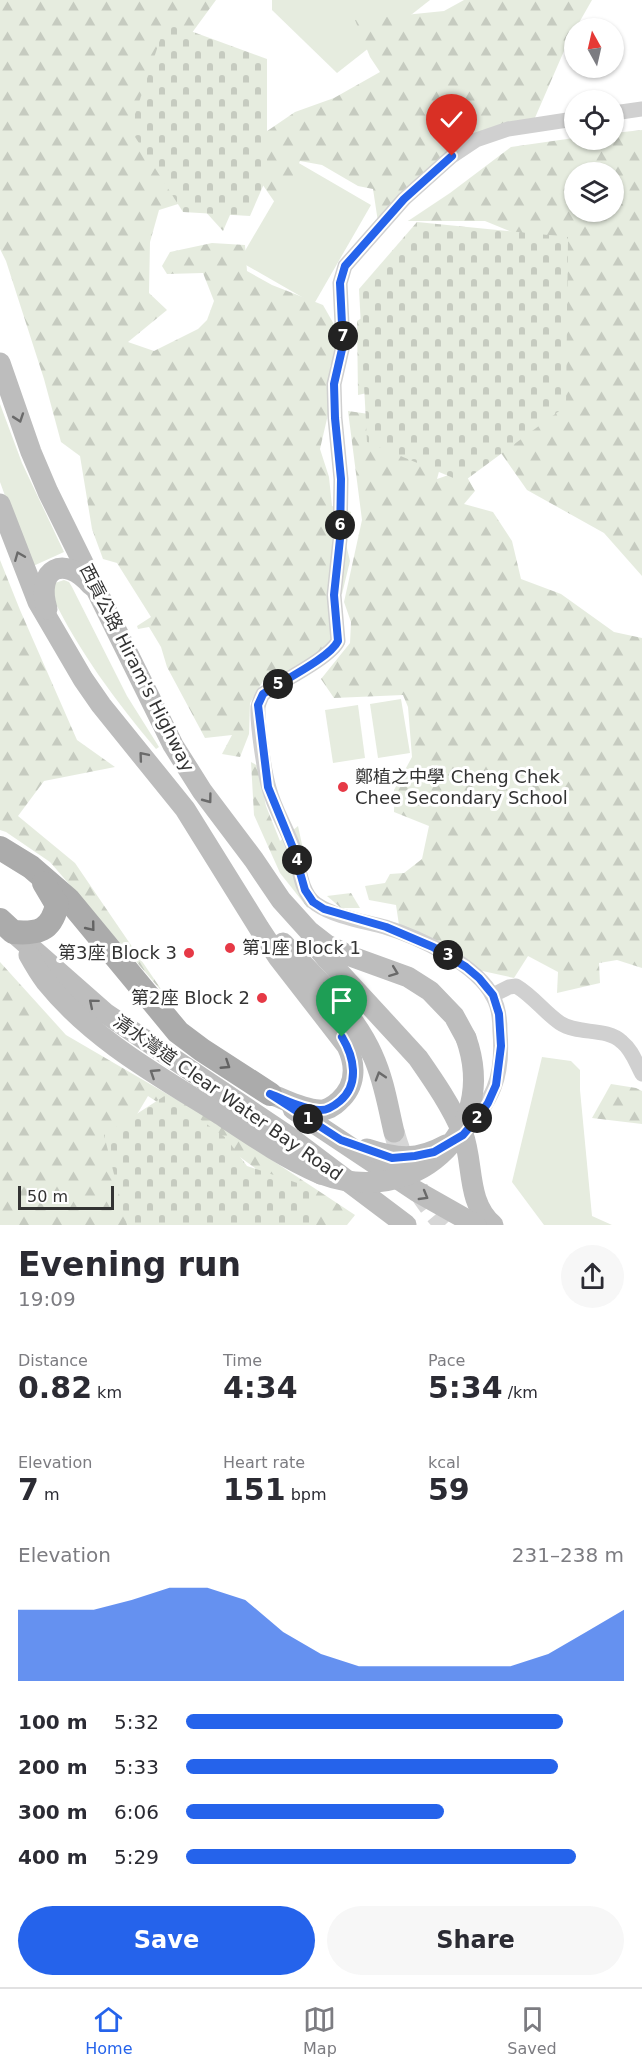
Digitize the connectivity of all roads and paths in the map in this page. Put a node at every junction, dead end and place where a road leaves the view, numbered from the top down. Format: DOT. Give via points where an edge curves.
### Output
graph roads {
  1 [pos="642,109"];
  2 [pos="624,112"];
  3 [pos="564,121"];
  4 [pos="0,363"];
  5 [pos="0,504"];
  6 [pos="98,593"];
  7 [pos="58,638"];
  8 [pos="0,848"];
  9 [pos="214,855"];
  10 [pos="31,867"];
  11 [pos="280,900"];
  12 [pos="7,926"];
  13 [pos="493,995"];
  14 [pos="642,1074"];
  15 [pos="270,1094"];
  16 [pos="394,1132"];
  17 [pos="463,1135"];
  18 [pos="341,1140"];
  19 [pos="406,1225"];
  20 [pos="476,1225"];
  21 [pos="493,1225"];
  1 -- 2 [label="street"];
  3 -- 13 [label="street" via="502,130 476,140 404,199 345,266 340,283 343,345 334,384 341,479 334,595 338,641 323,656 263,694 258,705 268,787 305,890 313,902 324,909 386,927 450,956 479,978"];
  4 -- 6 [label="main road, 西貢公路 Hiram's Highway, one-way" via="48,492"];
  7 -- 5 [label="main road, 西貢公路 Hiram's Highway, one-way" via="38,602"];
  6 -- 7 [label="main road" via="70,569 47,575 45,602"];
  6 -- 11 [label="main road, 西貢公路 Hiram's Highway, one-way" via="173,745"];
  9 -- 7 [label="main road, 西貢公路 Hiram's Highway, one-way" via="174,794 101,705"];
  8 -- 10 [label="main road, 清水灣道 Clear Water Bay Road"];
  9 -- 15 [label="main road, 西貢公路 Hiram's Highway" via="259,928 342,1037 352,1059 351,1086 328,1109 303,1107"];
  16 -- 9 [label="main road, one-way" via="374,1058 358,1028 261,917"];
  10 -- 12 [label="main road" via="57,905 55,915 47,927 33,933"];
  10 -- 15 [label="main road, 清水灣道 Clear Water Bay Road, one-way" via="68,898 178,1032"];
  11 -- 12 [label="main road, 西貢公路 Hiram's Highway, one-way, bridge" via="327,945 408,977 430,991 454,1016 466,1038 474,1071 470,1106 450,1145 425,1167 393,1181 358,1183 321,1174 274,1149 147,1069 92,1028 46,982"];
  11 -- 17 [label="main road" via="327,959 418,1058"];
  19 -- 12 [label="main road, 清水灣道 Clear Water Bay Road, one-way" via="288,1136 105,1013"];
  13 -- 14 [label="street" via="516,986 565,1026 612,1036 625,1044"];
  13 -- 17 [label="street" via="501,1032 496,1085 488,1103"];
  15 -- 18 [label="main road, 清水灣道 Clear Water Bay Road"];
  17 -- 18 [label="main road" via="434,1152 392,1158"];
  17 -- 21 [label="main road" via="477,1204"];
  18 -- 20 [label="main road, 清水灣道 Clear Water Bay Road, one-way" via="416,1191"];
}
